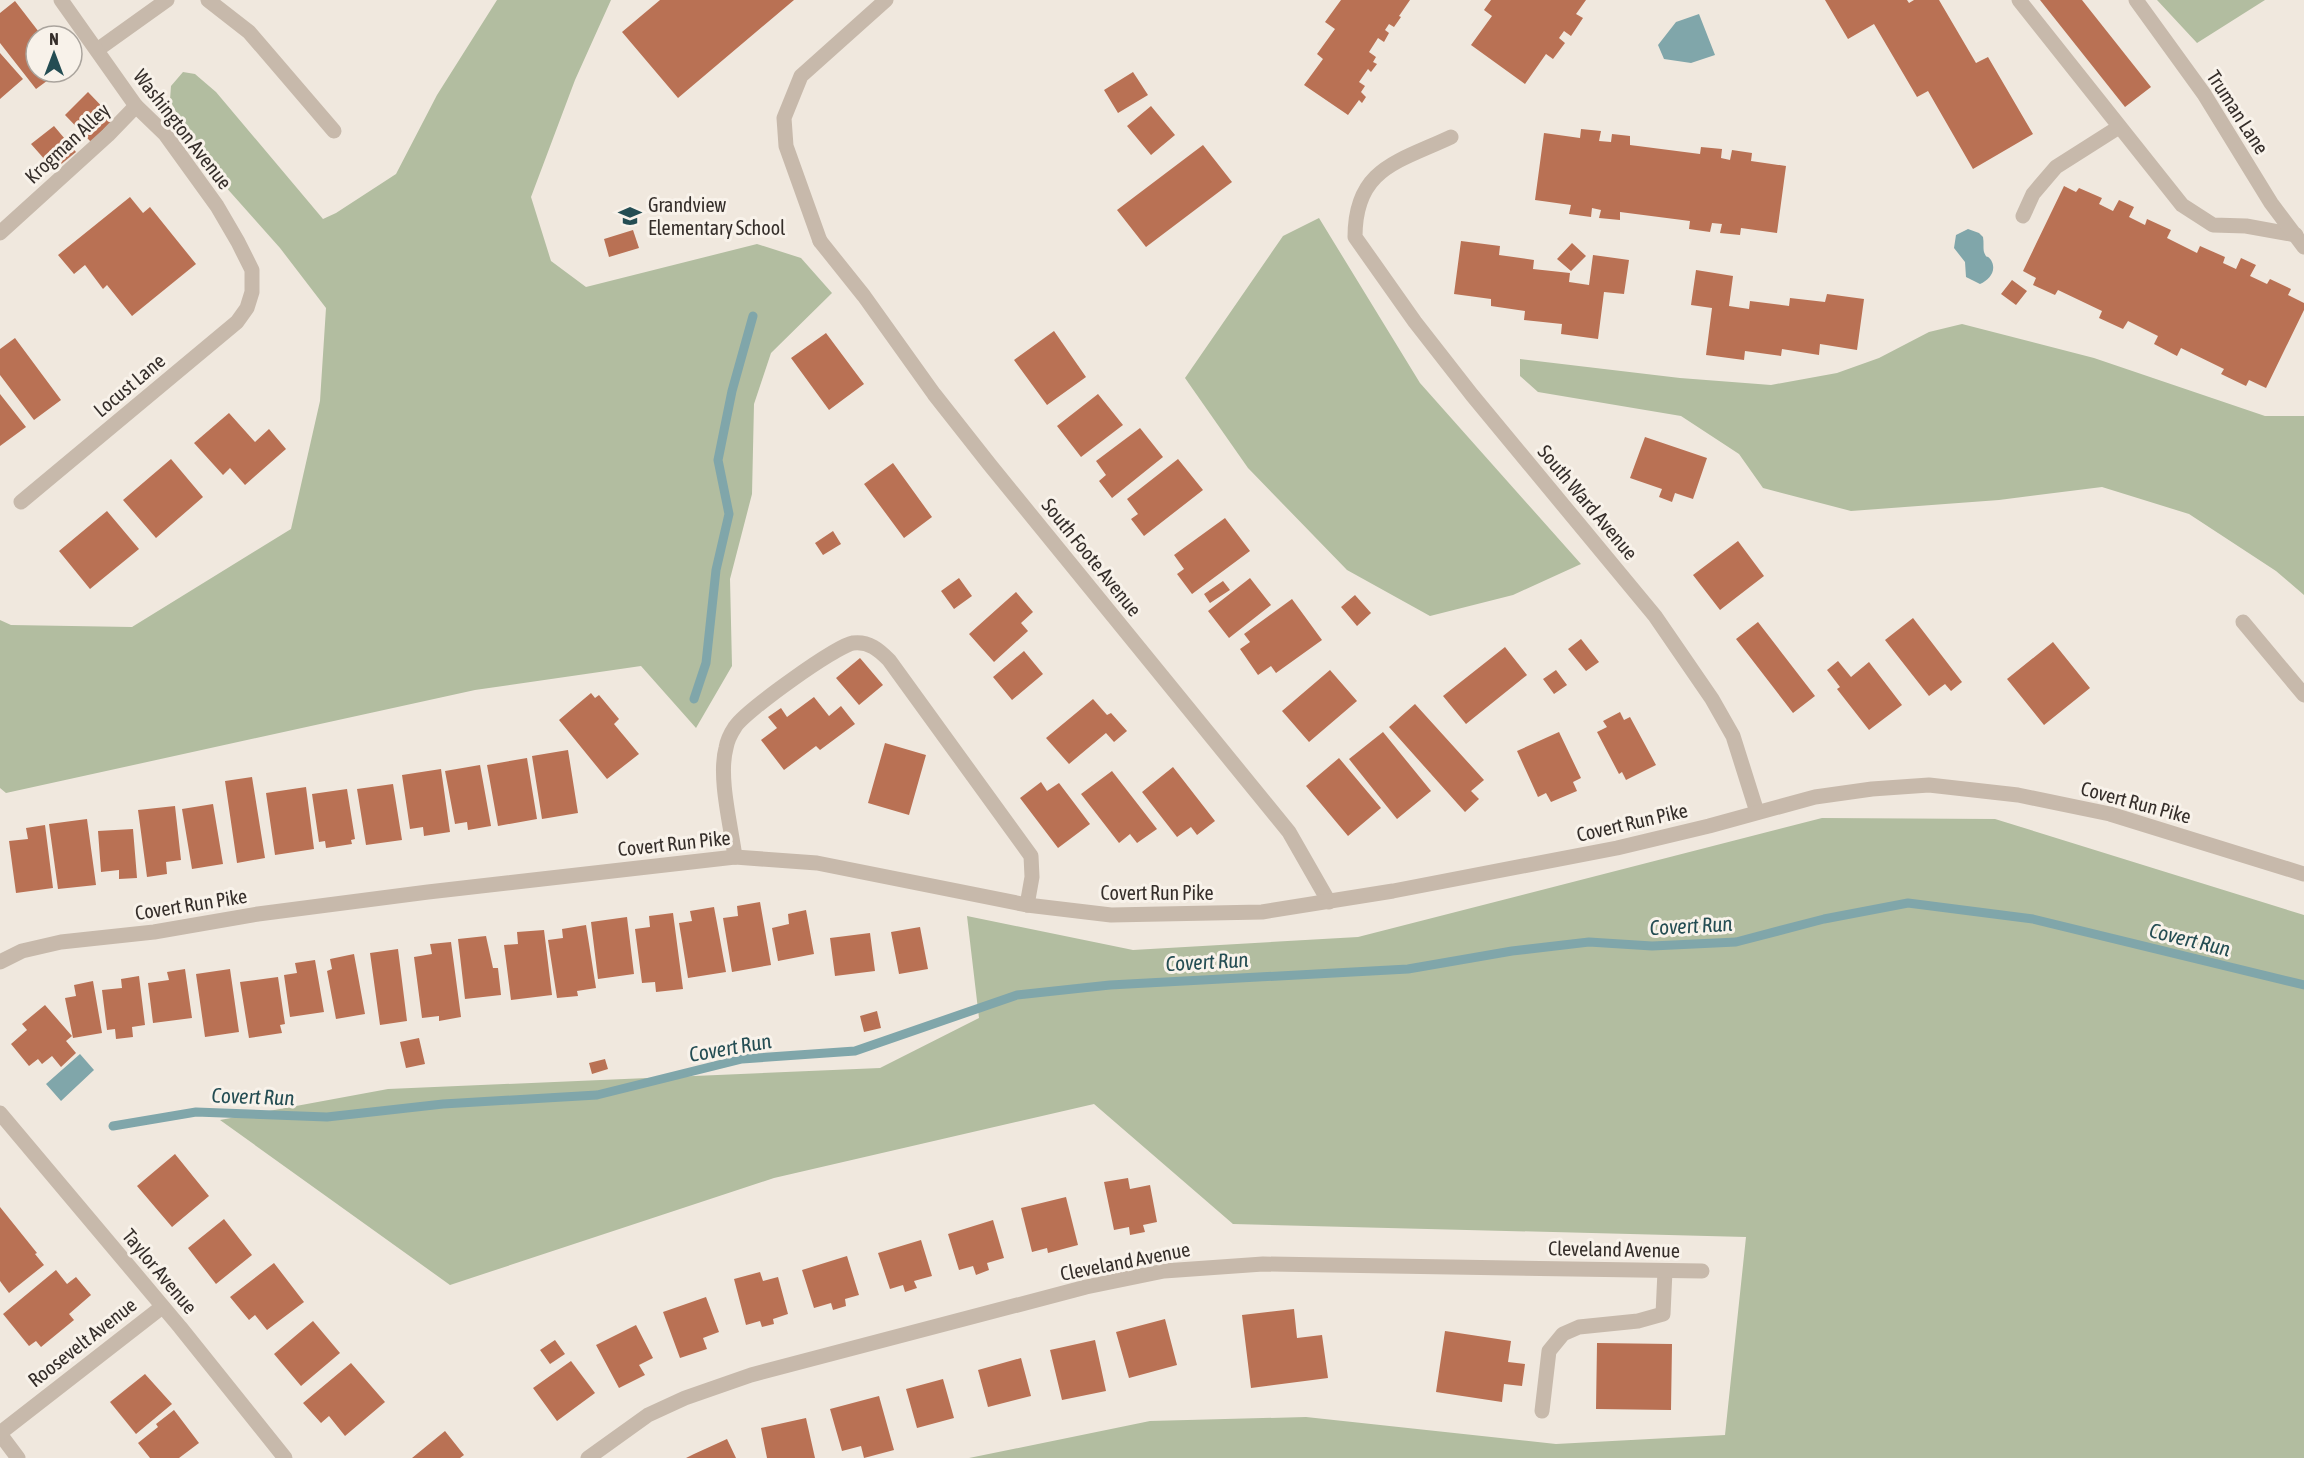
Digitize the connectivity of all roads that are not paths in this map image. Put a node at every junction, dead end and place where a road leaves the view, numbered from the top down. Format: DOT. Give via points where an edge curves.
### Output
graph roads {
  1 [pos="61,0"];
  2 [pos="167,0"];
  3 [pos="208,0"];
  4 [pos="886,0"];
  5 [pos="2019,0"];
  6 [pos="2136,0"];
  7 [pos="97,50"];
  8 [pos="136,106"];
  9 [pos="2119,127"];
  10 [pos="334,131"];
  11 [pos="1451,137"];
  12 [pos="2023,216"];
  13 [pos="0,233"];
  14 [pos="2300,241"];
  15 [pos="252,292"];
  16 [pos="21,502"];
  17 [pos="2243,622"];
  18 [pos="2304,695"];
  19 [pos="1757,812"];
  20 [pos="735,857"];
  21 [pos="2304,874"];
  22 [pos="1329,902"];
  23 [pos="1027,905"];
  24 [pos="0,963"];
  25 [pos="0,1113"];
  26 [pos="1665,1271"];
  27 [pos="1702,1271"];
  28 [pos="162,1307"];
  29 [pos="1542,1411"];
  30 [pos="0,1434"];
  31 [pos="18,1458"];
  32 [pos="285,1458"];
  33 [pos="588,1458"];
  1 -- 7 [label="street, Washington Avenue"];
  2 -- 7 [label="street"];
  3 -- 10 [label="street" via="249,32"];
  4 -- 22 [label="street, South Foote Avenue" via="801,76 784,118 786,146 820,241 990,465 1289,832"];
  5 -- 9 [label="street"];
  6 -- 14 [label="street, Truman Lane" via="2204,94 2271,203"];
  7 -- 8 [label="street, Washington Avenue"];
  8 -- 13 [label="street, Krogman Alley"];
  8 -- 15 [label="street, Washington Avenue" via="165,134 217,206 252,270"];
  9 -- 12 [label="street" via="2056,167 2032,194"];
  9 -- 14 [label="street" via="2181,205 2213,225 2246,226"];
  11 -- 19 [label="street, South Ward Avenue" via="1384,168 1368,183 1355,220 1355,237 1472,395 1655,616 1733,736"];
  15 -- 16 [label="street, Locust Lane" via="237,322"];
  17 -- 18 [label="street"];
  19 -- 21 [label="street, Covert Run Pike" via="1815,797 1872,789 1929,785 1985,791 2110,814"];
  19 -- 22 [label="street, Covert Run Pike" via="1617,848"];
  20 -- 23 [label="street, Covert Run Pike" via="817,863"];
  20 -- 23 [label="street" via="723,769 726,747 735,726 781,687 842,647 855,643 876,647 889,660 1031,856"];
  20 -- 24 [label="street, Covert Run Pike" via="428,892 61,942 22,951"];
  22 -- 23 [label="street, Covert Run Pike" via="1262,912 1111,915"];
  25 -- 28 [label="street, Taylor Avenue"];
  26 -- 27 [label="street, Cleveland Avenue"];
  26 -- 29 [label="street" via="1664,1314 1579,1327 1563,1334 1549,1351"];
  26 -- 33 [label="street, Cleveland Avenue" via="1263,1264 1164,1271 1086,1287 751,1376 648,1415"];
  28 -- 30 [label="street, Roosevelt Avenue"];
  28 -- 32 [label="street, Taylor Avenue"];
  30 -- 31 [label="street"];
}
